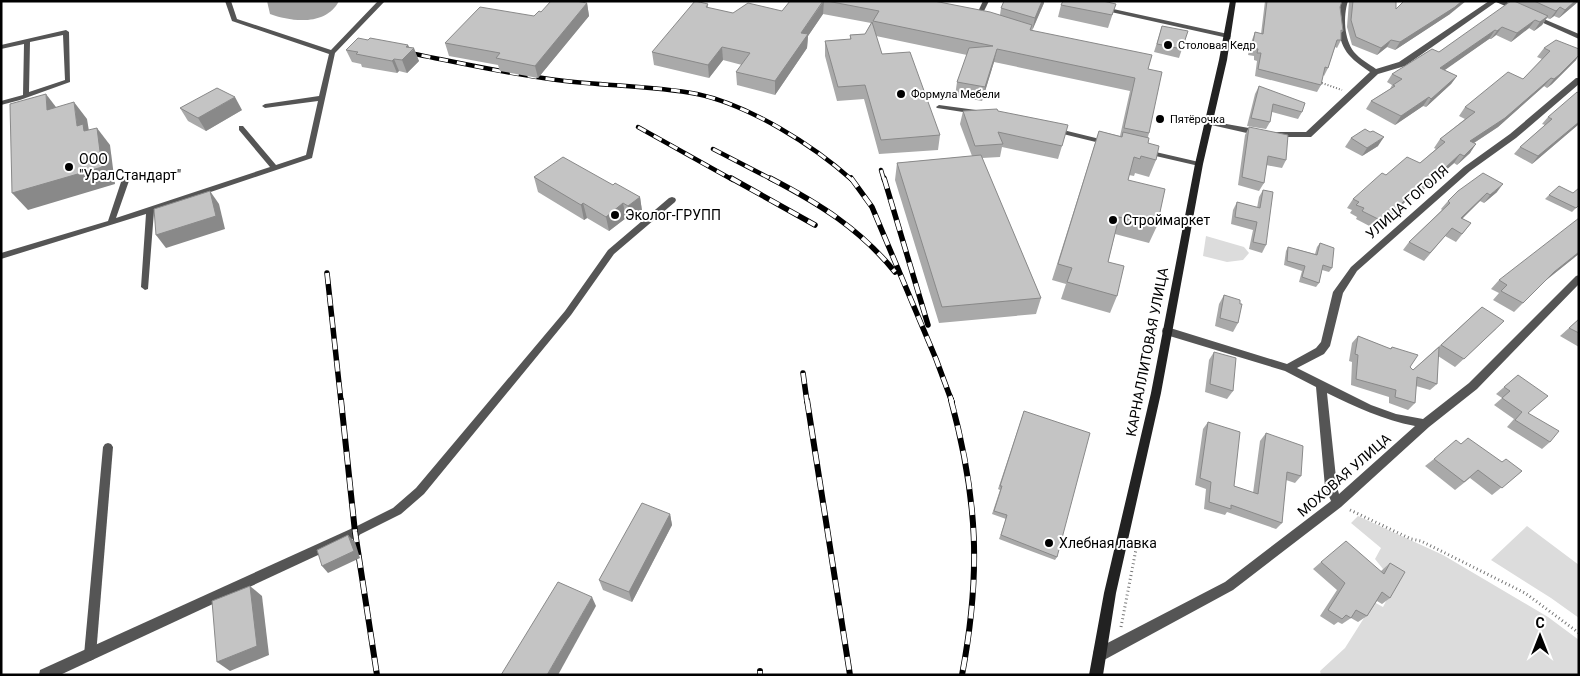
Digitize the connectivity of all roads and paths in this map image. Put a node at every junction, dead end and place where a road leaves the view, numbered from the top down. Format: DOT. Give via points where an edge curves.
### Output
graph roads {
  1 [pos="228,1"];
  2 [pos="382,1"];
  3 [pos="986,1"];
  4 [pos="1233,1"];
  5 [pos="1345,1"];
  6 [pos="1494,1"];
  7 [pos="1499,1"];
  8 [pos="1095,7"];
  9 [pos="969,16"];
  10 [pos="1228,36"];
  11 [pos="1579,37"];
  12 [pos="27,41"];
  13 [pos="1,47"];
  14 [pos="332,53"];
  15 [pos="1375,72"];
  16 [pos="1579,80"];
  17 [pos="1318,82"];
  18 [pos="26,94"];
  19 [pos="1353,94"];
  20 [pos="322,98"];
  21 [pos="1,103"];
  22 [pos="265,106"];
  23 [pos="939,106"];
  24 [pos="982,113"];
  25 [pos="1207,122"];
  26 [pos="241,128"];
  27 [pos="1048,129"];
  28 [pos="1114,144"];
  29 [pos="1142,151"];
  30 [pos="1199,164"];
  31 [pos="275,168"];
  32 [pos="126,178"];
  33 [pos="672,200"];
  34 [pos="150,210"];
  35 [pos="111,222"];
  36 [pos="1,256"];
  37 [pos="1579,278"];
  38 [pos="145,287"];
  39 [pos="1166,331"];
  40 [pos="1288,368"];
  41 [pos="1321,386"];
  42 [pos="1425,424"];
  43 [pos="108,447"];
  44 [pos="1337,504"];
  45 [pos="355,532"];
  46 [pos="1579,633"];
  47 [pos="90,655"];
  48 [pos="1099,655"];
  49 [pos="68,669"];
  50 [pos="45,675"];
  51 [pos="61,675"];
  52 [pos="1096,675"];
  1 -- 14 [label="lane" via="234,20"];
  2 -- 14 [label="lane"];
  3 -- 9 [label="lane" via="981,19"];
  4 -- 10 [label="street, КАРНАЛЛИТОВАЯ УЛИЦА"];
  5 -- 15 [label="street" via="1342,26 1349,50"];
  6 -- 15 [label="street" via="1402,64"];
  7 -- 11 [label="street"];
  8 -- 10 [label="lane"];
  10 -- 25 [label="street, КАРНАЛЛИТОВАЯ УЛИЦА"];
  12 -- 13 [label="lane"];
  12 -- 18 [label="lane"];
  12 -- 18 [label="lane" via="66,32 68,81"];
  14 -- 20 [label="lane"];
  15 -- 19 [label="street"];
  16 -- 40 [label="street, УЛИЦА ГОГОЛЯ" via="1513,136 1467,169 1354,269 1338,292 1326,343 1320,351"];
  17 -- 19 [label="path"];
  18 -- 21 [label="lane"];
  19 -- 25 [label="street" via="1308,135 1281,137"];
  20 -- 22 [label="lane"];
  20 -- 31 [label="lane" via="309,156"];
  23 -- 24 [label="lane"];
  25 -- 30 [label="street, КАРНАЛЛИТОВАЯ УЛИЦА"];
  26 -- 31 [label="lane"];
  27 -- 28 [label="lane"];
  29 -- 30 [label="lane"];
  30 -- 39 [label="street, КАРНАЛЛИТОВАЯ УЛИЦА"];
  31 -- 34 [label="lane"];
  32 -- 35 [label="lane"];
  33 -- 45 [label="lane" via="611,252 568,313 420,492 397,510"];
  34 -- 35 [label="lane"];
  34 -- 38 [label="lane"];
  35 -- 36 [label="lane"];
  37 -- 42 [label="street, МОХОВАЯ УЛИЦА" via="1473,386"];
  39 -- 40 [label="street"];
  39 -- 48 [label="street, КАРНАЛЛИТОВАЯ УЛИЦА" via="1156,393"];
  40 -- 41 [label="street" via="1310,377"];
  41 -- 42 [label="street" via="1367,408"];
  41 -- 44 [label="street" via="1331,487"];
  42 -- 44 [label="street, МОХОВАЯ УЛИЦА"];
  43 -- 47 [label="lane"];
  44 -- 46 [label="path" via="1411,540 1421,541 1525,594"];
  44 -- 48 [label="street, МОХОВАЯ УЛИЦА" via="1229,586"];
  45 -- 47 [label="street"];
  47 -- 49 [label="street"];
  48 -- 52 [label="street, КАРНАЛЛИТОВАЯ УЛИЦА"];
  49 -- 50 [label="street"];
  49 -- 51 [label="lane"];
}
